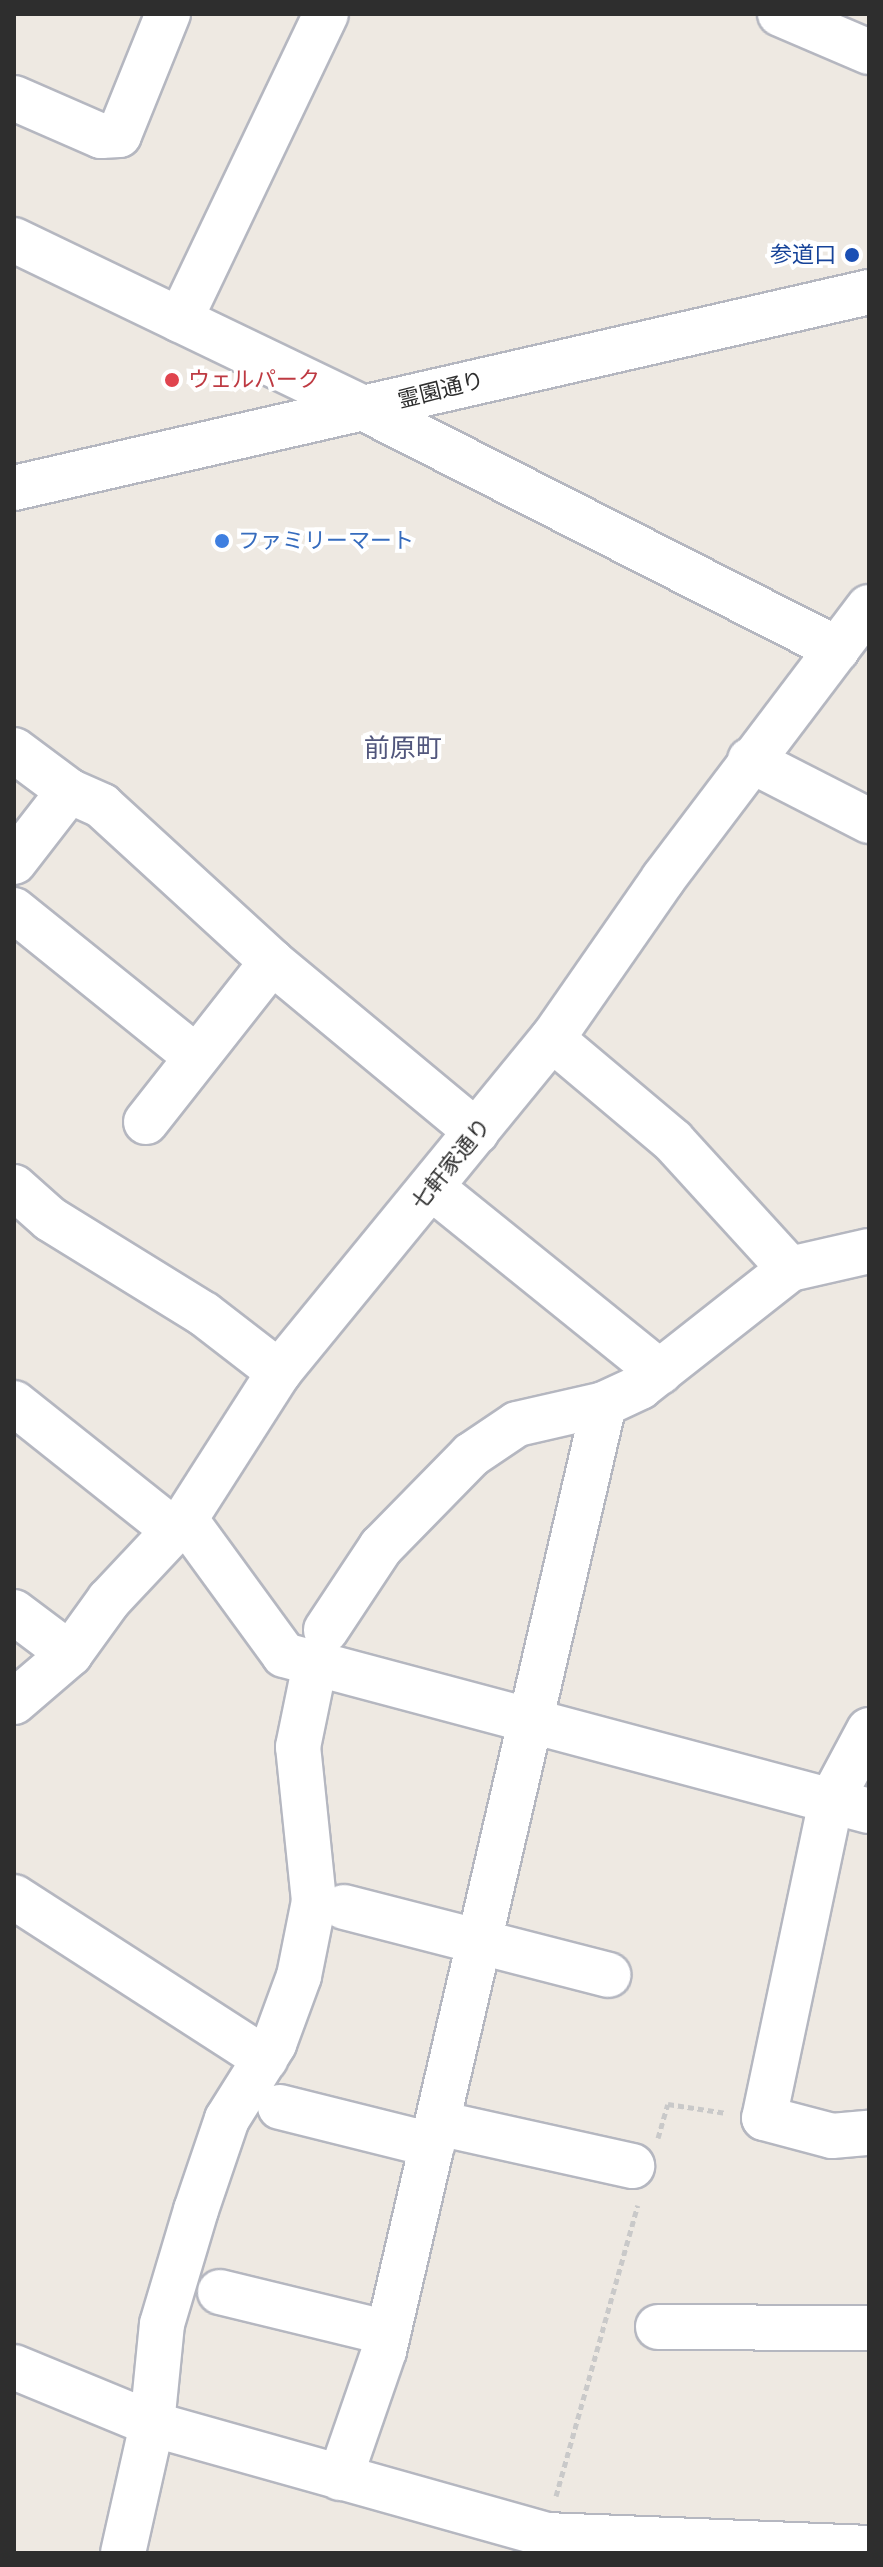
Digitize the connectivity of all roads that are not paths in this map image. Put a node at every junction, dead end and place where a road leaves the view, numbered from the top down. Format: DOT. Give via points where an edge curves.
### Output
graph roads {
  1 [pos="168,14"];
  2 [pos="326,14"];
  3 [pos="780,14"];
  4 [pos="869,52"];
  5 [pos="14,98"];
  6 [pos="14,240"];
  7 [pos="869,292"];
  8 [pos="180,320"];
  9 [pos="365,409"];
  10 [pos="14,488"];
  11 [pos="869,607"];
  12 [pos="837,649"];
  13 [pos="14,750"];
  14 [pos="750,760"];
  15 [pos="69,791"];
  16 [pos="869,821"];
  17 [pos="14,862"];
  18 [pos="14,910"];
  19 [pos="272,962"];
  20 [pos="552,1039"];
  21 [pos="196,1057"];
  22 [pos="146,1122"];
  23 [pos="477,1132"];
  24 [pos="14,1187"];
  25 [pos="432,1188"];
  26 [pos="869,1251"];
  27 [pos="790,1269"];
  28 [pos="279,1372"];
  29 [pos="660,1372"];
  30 [pos="14,1403"];
  31 [pos="604,1404"];
  32 [pos="180,1525"];
  33 [pos="14,1612"];
  34 [pos="321,1647"];
  35 [pos="70,1654"];
  36 [pos="14,1702"];
  37 [pos="530,1722"];
  38 [pos="869,1730"];
  39 [pos="850,1806"];
  40 [pos="14,1897"];
  41 [pos="344,1907"];
  42 [pos="479,1939"];
  43 [pos="608,1975"];
  44 [pos="265,2059"];
  45 [pos="280,2107"];
  46 [pos="869,2133"];
  47 [pos="435,2134"];
  48 [pos="643,2169"];
  49 [pos="220,2292"];
  50 [pos="658,2327"];
  51 [pos="869,2328"];
  52 [pos="388,2333"];
  53 [pos="14,2367"];
  54 [pos="152,2424"];
  55 [pos="340,2478"];
  56 [pos="546,2544"];
  57 [pos="869,2548"];
  58 [pos="702,2549"];
  59 [pos="123,2553"];
  1 -- 5 [label="street" via="119,135 101,136"];
  2 -- 8 [label="street"];
  3 -- 4 [label="street"];
  6 -- 8 [label="street"];
  7 -- 9 [label="street, 霊園通り"];
  8 -- 9 [label="street"];
  9 -- 10 [label="street, 霊園通り"];
  9 -- 12 [label="street"];
  11 -- 12 [label="street, 七軒家通り"];
  12 -- 14 [label="street, 七軒家通り"];
  13 -- 15 [label="street"];
  14 -- 16 [label="street"];
  14 -- 20 [label="street, 七軒家通り"];
  15 -- 17 [label="street"];
  15 -- 19 [label="street" via="102,806"];
  18 -- 21 [label="street"];
  19 -- 21 [label="street"];
  19 -- 23 [label="street"];
  20 -- 23 [label="street, 七軒家通り"];
  20 -- 27 [label="street" via="673,1141"];
  21 -- 22 [label="street"];
  23 -- 25 [label="street, 七軒家通り"];
  24 -- 28 [label="street" via="50,1219 204,1314"];
  25 -- 28 [label="street, 七軒家通り"];
  25 -- 29 [label="street"];
  26 -- 27 [label="street"];
  27 -- 29 [label="street"];
  28 -- 32 [label="street, 七軒家通り"];
  29 -- 31 [label="street"];
  30 -- 32 [label="street"];
  31 -- 34 [label="street" via="517,1424 471,1455 381,1547"];
  31 -- 37 [label="street"];
  32 -- 34 [label="street" via="284,1655"];
  32 -- 35 [label="street, 七軒家通り" via="109,1600"];
  33 -- 35 [label="street"];
  34 -- 37 [label="street"];
  34 -- 44 [label="street" via="298,1747 314,1901 299,1976"];
  35 -- 36 [label="street, 七軒家通り"];
  37 -- 39 [label="street"];
  37 -- 42 [label="street"];
  38 -- 39 [label="street"];
  39 -- 46 [label="street" via="764,2118 832,2136"];
  40 -- 44 [label="street"];
  41 -- 42 [label="street"];
  42 -- 43 [label="street"];
  42 -- 47 [label="street"];
  44 -- 54 [label="street" via="227,2119 192,2224 162,2324"];
  45 -- 47 [label="street"];
  47 -- 48 [label="street"];
  47 -- 52 [label="street"];
  49 -- 52 [label="street"];
  50 -- 51 [label="street"];
  52 -- 55 [label="street"];
  53 -- 54 [label="street"];
  54 -- 55 [label="street"];
  54 -- 59 [label="street"];
  55 -- 56 [label="street"];
  56 -- 58 [label="street"];
  57 -- 58 [label="street"];
}
